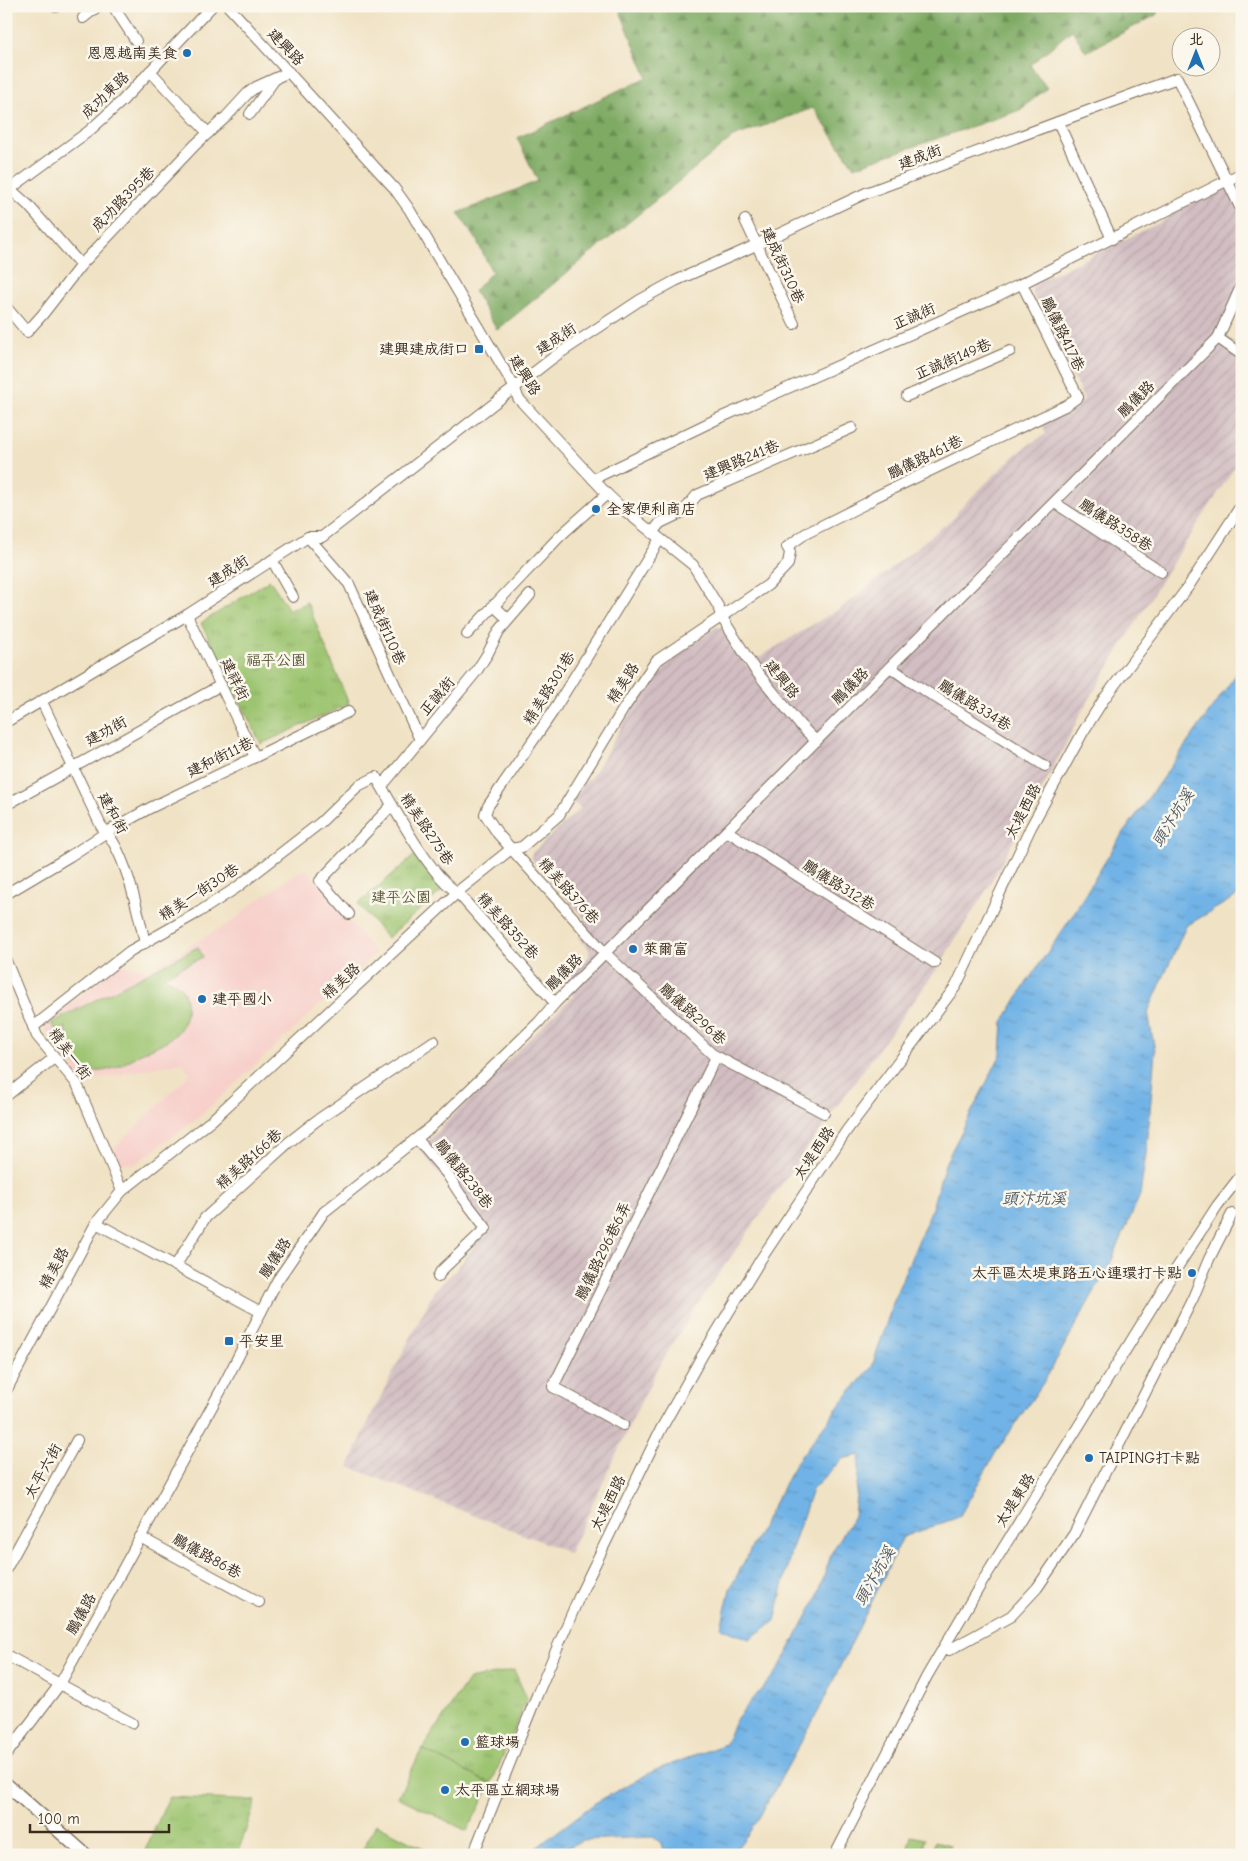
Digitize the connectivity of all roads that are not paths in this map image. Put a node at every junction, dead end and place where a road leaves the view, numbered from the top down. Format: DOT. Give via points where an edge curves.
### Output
graph roads {
  1 [pos="98,6"];
  2 [pos="113,6"];
  3 [pos="212,6"];
  4 [pos="228,6"];
  5 [pos="83,18"];
  6 [pos="136,41"];
  7 [pos="150,71"];
  8 [pos="289,72"];
  9 [pos="275,78"];
  10 [pos="250,114"];
  11 [pos="1058,122"];
  12 [pos="208,133"];
  13 [pos="1242,173"];
  14 [pos="1227,180"];
  15 [pos="8,190"];
  16 [pos="1242,211"];
  17 [pos="745,220"];
  18 [pos="1112,239"];
  19 [pos="756,244"];
  20 [pos="81,265"];
  21 [pos="1022,284"];
  22 [pos="1242,284"];
  23 [pos="6,307"];
  24 [pos="794,324"];
  25 [pos="1218,338"];
  26 [pos="1010,351"];
  27 [pos="1242,356"];
  28 [pos="515,388"];
  29 [pos="907,396"];
  30 [pos="1078,397"];
  31 [pos="852,428"];
  32 [pos="593,479"];
  33 [pos="607,494"];
  34 [pos="1055,503"];
  35 [pos="1242,504"];
  36 [pos="656,536"];
  37 [pos="308,537"];
  38 [pos="787,547"];
  39 [pos="272,560"];
  40 [pos="1161,572"];
  41 [pos="530,595"];
  42 [pos="293,597"];
  43 [pos="493,605"];
  44 [pos="187,615"];
  45 [pos="721,616"];
  46 [pos="508,619"];
  47 [pos="466,634"];
  48 [pos="890,667"];
  49 [pos="221,684"];
  50 [pos="42,702"];
  51 [pos="348,712"];
  52 [pos="6,722"];
  53 [pos="420,740"];
  54 [pos="816,741"];
  55 [pos="255,757"];
  56 [pos="1045,766"];
  57 [pos="72,768"];
  58 [pos="379,781"];
  59 [pos="6,805"];
  60 [pos="392,805"];
  61 [pos="727,831"];
  62 [pos="107,832"];
  63 [pos="511,849"];
  64 [pos="458,892"];
  65 [pos="6,894"];
  66 [pos="349,914"];
  67 [pos="145,944"];
  68 [pos="605,954"];
  69 [pos="6,961"];
  70 [pos="935,963"];
  71 [pos="555,1002"];
  72 [pos="33,1027"];
  73 [pos="434,1041"];
  74 [pos="716,1057"];
  75 [pos="54,1058"];
  76 [pos="6,1096"];
  77 [pos="824,1113"];
  78 [pos="417,1139"];
  79 [pos="1242,1174"];
  80 [pos="122,1191"];
  81 [pos="1232,1214"];
  82 [pos="96,1223"];
  83 [pos="176,1265"];
  84 [pos="438,1277"];
  85 [pos="261,1312"];
  86 [pos="6,1391"];
  87 [pos="623,1425"];
  88 [pos="77,1440"];
  89 [pos="140,1537"];
  90 [pos="6,1569"];
  91 [pos="259,1602"];
  92 [pos="949,1650"];
  93 [pos="6,1655"];
  94 [pos="60,1684"];
  95 [pos="132,1723"];
  96 [pos="6,1755"];
  97 [pos="6,1784"];
  98 [pos="86,1855"];
  99 [pos="473,1855"];
  100 [pos="835,1855"];
  1 -- 5 [label="street"];
  2 -- 6 [label="street"];
  3 -- 7 [label="street, 成功東路"];
  4 -- 8 [label="street, 建興路"];
  7 -- 12 [label="street"];
  7 -- 15 [label="street, 成功東路" via="88,132"];
  8 -- 9 [label="street, 成功路395巷"];
  8 -- 28 [label="street, 建興路" via="394,188"];
  9 -- 10 [label="street"];
  9 -- 12 [label="street, 成功路395巷" via="248,93"];
  11 -- 14 [label="street, 建成街" via="1177,78"];
  11 -- 18 [label="street"];
  11 -- 19 [label="street, 建成街" via="857,196"];
  12 -- 20 [label="street, 成功路395巷"];
  13 -- 14 [label="street, 正誠街"];
  14 -- 16 [label="street"];
  14 -- 18 [label="street, 正誠街"];
  15 -- 20 [label="street" via="23,200"];
  17 -- 19 [label="street, 建成街310巷"];
  18 -- 21 [label="street, 正誠街"];
  19 -- 24 [label="street, 建成街310巷"];
  19 -- 28 [label="street, 建成街" via="640,300 554,357"];
  20 -- 23 [label="street, 成功路395巷" via="27,332"];
  21 -- 30 [label="street, 鵬儀路417巷"];
  21 -- 32 [label="street, 正誠街" via="715,420"];
  22 -- 25 [label="street, 鵬儀路"];
  25 -- 27 [label="street"];
  25 -- 34 [label="street, 鵬儀路"];
  26 -- 29 [label="street, 正誠街149巷"];
  28 -- 32 [label="street, 建興路" via="518,398"];
  28 -- 37 [label="street, 建成街" via="322,536"];
  30 -- 38 [label="street, 鵬儀路461巷" via="875,497"];
  31 -- 36 [label="street, 建興路241巷" via="697,495 683,512 660,523"];
  32 -- 33 [label="street, 建興路"];
  33 -- 36 [label="street, 建興路"];
  33 -- 43 [label="street" via="560,536"];
  34 -- 40 [label="street, 鵬儀路358巷"];
  34 -- 48 [label="street, 鵬儀路"];
  35 -- 99 [label="street, 太堤西路" via="1188,587 1104,699 1078,740 1031,827 956,986 847,1130 761,1259 702,1356 661,1429 579,1597"];
  36 -- 45 [label="street, 建興路" via="693,565"];
  36 -- 63 [label="street, 精美路301巷" via="562,698 488,806 485,814"];
  37 -- 39 [label="street, 建成街"];
  37 -- 53 [label="street, 建成街110巷" via="349,584"];
  38 -- 45 [label="street, 精美路" via="790,552 788,564 768,585"];
  39 -- 42 [label="street"];
  39 -- 44 [label="street, 建成街"];
  41 -- 46 [label="street, 正誠街"];
  43 -- 46 [label="street"];
  43 -- 47 [label="street"];
  44 -- 49 [label="street, 建祥街"];
  44 -- 50 [label="street, 建成街"];
  45 -- 54 [label="street, 建興路" via="755,670"];
  45 -- 63 [label="street, 精美路" via="656,661 559,815 522,847"];
  46 -- 53 [label="street, 正誠街" via="476,672"];
  48 -- 54 [label="street, 鵬儀路"];
  48 -- 56 [label="street, 鵬儀路334巷"];
  49 -- 55 [label="street, 建祥街"];
  49 -- 57 [label="street, 建功街"];
  50 -- 52 [label="street, 建成街"];
  50 -- 57 [label="street, 建和街"];
  51 -- 55 [label="street, 建和街11巷"];
  53 -- 58 [label="street, 正誠街"];
  54 -- 61 [label="street, 鵬儀路"];
  55 -- 62 [label="street, 建和街11巷"];
  57 -- 59 [label="street, 建功街"];
  57 -- 62 [label="street, 建和街"];
  58 -- 60 [label="street, 精美路275巷"];
  58 -- 67 [label="street, 精美一街30巷" via="358,786 320,823 236,888"];
  60 -- 64 [label="street, 精美路275巷" via="423,855 449,888"];
  60 -- 66 [label="street" via="320,881"];
  61 -- 68 [label="street, 鵬儀路"];
  61 -- 70 [label="street, 鵬儀路312巷"];
  62 -- 65 [label="street, 建和街11巷"];
  62 -- 67 [label="street, 建和街" via="135,900"];
  63 -- 64 [label="street, 精美路"];
  63 -- 68 [label="street, 精美路376巷"];
  64 -- 71 [label="street, 精美路352巷"];
  64 -- 80 [label="street, 精美路" via="212,1122"];
  67 -- 72 [label="street, 精美一街30巷" via="130,951"];
  68 -- 71 [label="street, 鵬儀路"];
  68 -- 74 [label="street, 鵬儀路296巷"];
  69 -- 72 [label="street, 精美一街"];
  71 -- 78 [label="street, 鵬儀路" via="539,1022"];
  72 -- 75 [label="street, 精美一街"];
  73 -- 83 [label="street, 精美路166巷" via="288,1143 205,1218"];
  74 -- 77 [label="street, 鵬儀路296巷"];
  74 -- 87 [label="street, 鵬儀路296巷6弄" via="552,1387"];
  75 -- 76 [label="street"];
  75 -- 80 [label="street, 精美一街" via="77,1084"];
  78 -- 84 [label="street, 鵬儀路238巷" via="486,1228"];
  78 -- 85 [label="street, 鵬儀路" via="324,1212 277,1280"];
  79 -- 100 [label="street, 太堤東路" via="1167,1282 926,1676"];
  80 -- 82 [label="street, 精美路"];
  81 -- 92 [label="street" via="1074,1534 1037,1588 1011,1616"];
  82 -- 83 [label="street"];
  82 -- 86 [label="street, 精美路"];
  83 -- 85 [label="street"];
  85 -- 89 [label="street, 鵬儀路"];
  88 -- 90 [label="street, 太平六街"];
  89 -- 91 [label="street, 鵬儀路86巷"];
  89 -- 94 [label="street, 鵬儀路"];
  93 -- 94 [label="street"];
  94 -- 95 [label="street"];
  94 -- 96 [label="street, 鵬儀路"];
  97 -- 98 [label="street"];
}
